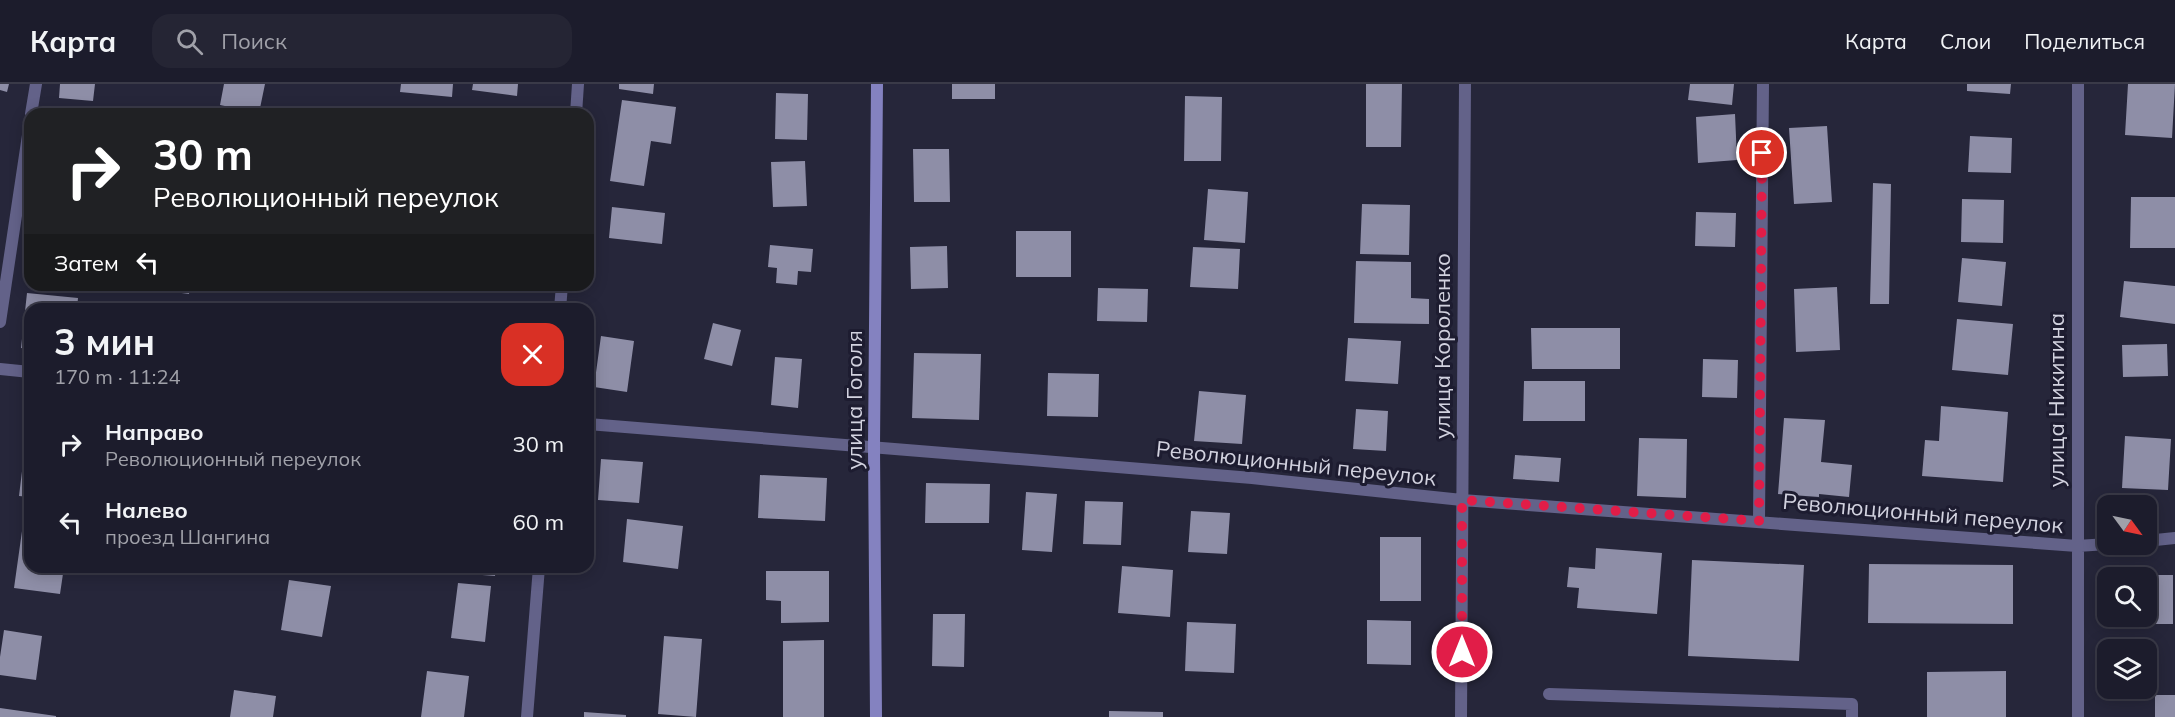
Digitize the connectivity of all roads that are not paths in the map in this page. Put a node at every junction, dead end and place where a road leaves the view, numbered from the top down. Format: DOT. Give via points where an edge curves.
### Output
graph roads {
  1 [pos="36,84"];
  2 [pos="578,84"];
  3 [pos="877,84"];
  4 [pos="1465,84"];
  5 [pos="1763,84"];
  6 [pos="2078,84"];
  7 [pos="32,108"];
  8 [pos="576,108"];
  9 [pos="24,162"];
  10 [pos="0,322"];
  11 [pos="0,369"];
  12 [pos="24,371"];
  13 [pos="594,424"];
  14 [pos="874,447"];
  15 [pos="1462,500"];
  16 [pos="1759,521"];
  17 [pos="2175,538"];
  18 [pos="2157,540"];
  19 [pos="2097,545"];
  20 [pos="2077,546"];
  21 [pos="539,573"];
  22 [pos="1549,694"];
  23 [pos="527,717"];
  24 [pos="876,717"];
  25 [pos="1461,717"];
  26 [pos="1852,717"];
  27 [pos="2078,717"];
  1 -- 7 [label="street"];
  2 -- 8 [label="street"];
  3 -- 14 [label="street, улица Гоголя"];
  4 -- 15 [label="street, улица Короленко"];
  5 -- 16 [label="street"];
  6 -- 20 [label="street, улица Никитина"];
  9 -- 10 [label="street"];
  11 -- 12 [label="street"];
  13 -- 14 [label="street, Революционный переулок"];
  14 -- 15 [label="street, Революционный переулок" via="1252,478"];
  14 -- 24 [label="street, улица Гоголя"];
  15 -- 16 [label="street, Революционный переулок"];
  15 -- 25 [label="street, улица Короленко"];
  16 -- 20 [label="street, Революционный переулок"];
  17 -- 18 [label="street"];
  19 -- 20 [label="street, Революционный переулок"];
  20 -- 27 [label="street, улица Никитина"];
  21 -- 23 [label="street"];
  22 -- 26 [label="street" via="1852,704"];
}
